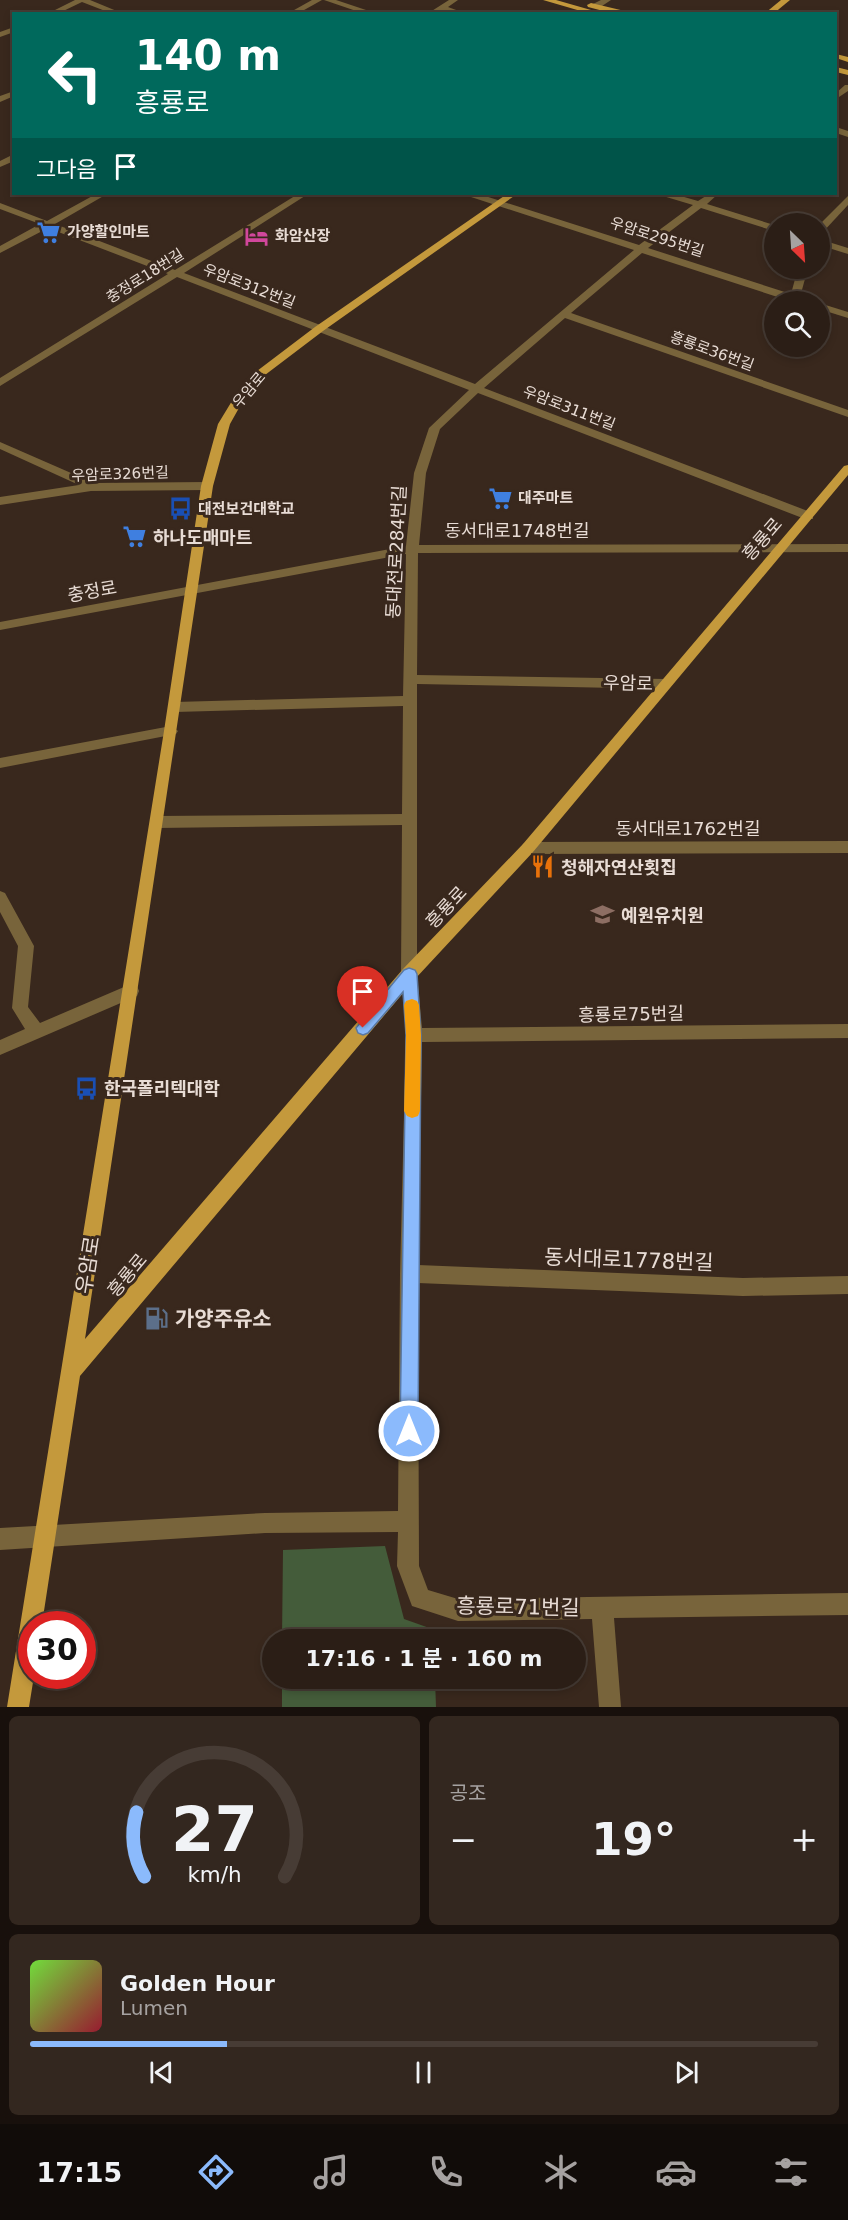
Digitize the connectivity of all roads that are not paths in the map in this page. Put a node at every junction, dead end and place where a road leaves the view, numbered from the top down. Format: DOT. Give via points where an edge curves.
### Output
graph roads {
  1 [pos="82,0"];
  2 [pos="318,0"];
  3 [pos="328,0"];
  4 [pos="454,0"];
  5 [pos="547,0"];
  6 [pos="573,0"];
  7 [pos="607,0"];
  8 [pos="786,0"];
  9 [pos="441,7"];
  10 [pos="592,10"];
  11 [pos="55,12"];
  12 [pos="115,12"];
  13 [pos="295,12"];
  14 [pos="368,12"];
  15 [pos="433,12"];
  16 [pos="457,12"];
  17 [pos="609,12"];
  18 [pos="770,12"];
  19 [pos="100,195"];
  20 [pos="302,195"];
  21 [pos="474,195"];
  22 [pos="510,195"];
  23 [pos="669,195"];
  24 [pos="713,195"];
  25 [pos="848,199"];
  26 [pos="499,202"];
  27 [pos="700,204"];
  28 [pos="0,206"];
  29 [pos="830,219"];
  30 [pos="46,224"];
  31 [pos="764,225"];
  32 [pos="830,245"];
  33 [pos="642,248"];
  34 [pos="0,250"];
  35 [pos="848,251"];
  36 [pos="177,274"];
  37 [pos="773,291"];
  38 [pos="830,309"];
  39 [pos="566,315"];
  40 [pos="848,315"];
  41 [pos="319,329"];
  42 [pos="0,383"];
  43 [pos="477,388"];
  44 [pos="848,414"];
  45 [pos="0,445"];
  46 [pos="848,468"];
  47 [pos="207,486"];
  48 [pos="91,487"];
  49 [pos="0,501"];
  50 [pos="808,516"];
  51 [pos="779,548"];
  52 [pos="848,548"];
  53 [pos="412,549"];
  54 [pos="190,592"];
  55 [pos="0,626"];
  56 [pos="410,679"];
  57 [pos="666,684"];
  58 [pos="410,701"];
  59 [pos="175,707"];
  60 [pos="171,731"];
  61 [pos="0,763"];
  62 [pos="411,819"];
  63 [pos="157,822"];
  64 [pos="848,847"];
  65 [pos="528,848"];
  66 [pos="0,897"];
  67 [pos="409,974"];
  68 [pos="130,991"];
  69 [pos="848,1031"];
  70 [pos="37,1033"];
  71 [pos="414,1035"];
  72 [pos="0,1048"];
  73 [pos="409,1274"];
  74 [pos="848,1285"];
  75 [pos="71,1371"];
  76 [pos="408,1521"];
  77 [pos="44,1538"];
  78 [pos="0,1539"];
  79 [pos="848,1604"];
  80 [pos="602,1607"];
  81 [pos="18,1707"];
  82 [pos="610,1707"];
  1 -- 11 [label="street"];
  1 -- 12 [label="street"];
  2 -- 13 [label="street"];
  3 -- 14 [label="street"];
  4 -- 9 [label="street"];
  5 -- 10 [label="main road"];
  6 -- 10 [label="main road"];
  7 -- 10 [label="street"];
  8 -- 18 [label="main road"];
  9 -- 15 [label="street"];
  9 -- 16 [label="street"];
  10 -- 17 [label="main road"];
  19 -- 30 [label="street"];
  20 -- 36 [label="street, 충정로18번길"];
  21 -- 26 [label="street, 우암로295번길"];
  22 -- 26 [label="main road, 우암로"];
  23 -- 27 [label="street"];
  24 -- 27 [label="street, 동대전로284번길"];
  25 -- 29 [label="street"];
  26 -- 33 [label="street, 우암로295번길"];
  26 -- 41 [label="main road, 우암로"];
  27 -- 31 [label="street"];
  27 -- 33 [label="street, 동대전로284번길"];
  28 -- 30 [label="street, 우암로312번길"];
  30 -- 34 [label="street"];
  30 -- 36 [label="street, 우암로312번길"];
  32 -- 35 [label="street"];
  33 -- 37 [label="street, 우암로295번길"];
  33 -- 39 [label="street, 동대전로284번길"];
  36 -- 41 [label="street, 우암로312번길"];
  36 -- 42 [label="street, 충정로18번길"];
  38 -- 40 [label="street"];
  39 -- 43 [label="street, 동대전로284번길"];
  39 -- 44 [label="street, 흥룡로36번길"];
  41 -- 43 [label="street, 우암로311번길"];
  41 -- 47 [label="main road, 우암로" via="261,373 238,398 224,424"];
  43 -- 50 [label="street, 우암로311번길"];
  43 -- 53 [label="street, 동대전로284번길" via="435,428 420,473"];
  45 -- 48 [label="street"];
  46 -- 50 [label="main road, 흥룡로"];
  47 -- 48 [label="street, 우암로326번길"];
  47 -- 54 [label="main road, 우암로"];
  48 -- 49 [label="street, 우암로326번길"];
  50 -- 51 [label="main road, 흥룡로"];
  51 -- 52 [label="street, 동서대로1748번길"];
  51 -- 53 [label="street, 동서대로1748번길"];
  51 -- 57 [label="main road, 흥룡로"];
  53 -- 54 [label="street, 동서대로1748번길"];
  53 -- 56 [label="street, 동대전로284번길"];
  54 -- 55 [label="street, 충정로"];
  54 -- 59 [label="main road, 우암로"];
  56 -- 57 [label="street, 우암로"];
  56 -- 58 [label="street, 동대전로284번길"];
  57 -- 65 [label="main road, 흥룡로"];
  58 -- 59 [label="street"];
  58 -- 62 [label="street, 동대전로284번길"];
  59 -- 60 [label="main road, 우암로"];
  60 -- 61 [label="street"];
  60 -- 63 [label="main road, 우암로"];
  62 -- 63 [label="street"];
  62 -- 67 [label="street, 동대전로284번길"];
  63 -- 68 [label="main road, 우암로"];
  64 -- 65 [label="street, 동서대로1762번길"];
  65 -- 67 [label="main road, 흥룡로"];
  66 -- 70 [label="street" via="26,946 20,1008"];
  67 -- 71 [label="street, 흥룡로71번길"];
  67 -- 75 [label="main road, 흥룡로"];
  68 -- 70 [label="street"];
  68 -- 75 [label="main road, 우암로"];
  69 -- 71 [label="street, 흥룡로75번길"];
  70 -- 72 [label="street"];
  71 -- 73 [label="street, 흥룡로71번길"];
  73 -- 74 [label="street, 동서대로1778번길" via="743,1287"];
  73 -- 76 [label="street, 흥룡로71번길"];
  75 -- 77 [label="main road, 우암로"];
  76 -- 77 [label="street" via="265,1523"];
  76 -- 80 [label="street, 흥룡로71번길" via="408,1566 420,1598 458,1610"];
  77 -- 78 [label="street"];
  77 -- 81 [label="main road, 우암로"];
  79 -- 80 [label="street, 흥룡로71번길"];
  80 -- 82 [label="street"];
}
